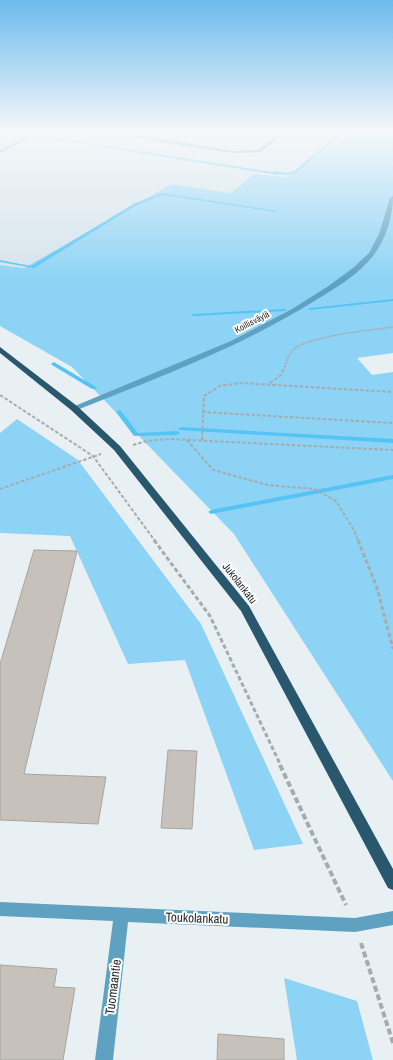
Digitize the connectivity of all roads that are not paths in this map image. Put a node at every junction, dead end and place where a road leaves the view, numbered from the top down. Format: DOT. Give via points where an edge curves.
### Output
graph roads {
  1 [pos="393,198"];
  2 [pos="0,349"];
  3 [pos="74,408"];
  4 [pos="393,882"];
  5 [pos="0,909"];
  6 [pos="122,915"];
  7 [pos="393,918"];
  8 [pos="104,1060"];
  1 -- 3 [label="street, Koillisväylä" via="387,222 370,255 340,282 303,306 240,339 176,368"];
  2 -- 3 [label="main road, Jukolankatu"];
  3 -- 4 [label="main road, Jukolankatu" via="117,448 245,609"];
  5 -- 6 [label="street, Toukolankatu"];
  6 -- 7 [label="street, Toukolankatu" via="355,925"];
  6 -- 8 [label="street, Tuomaantie"];
}
